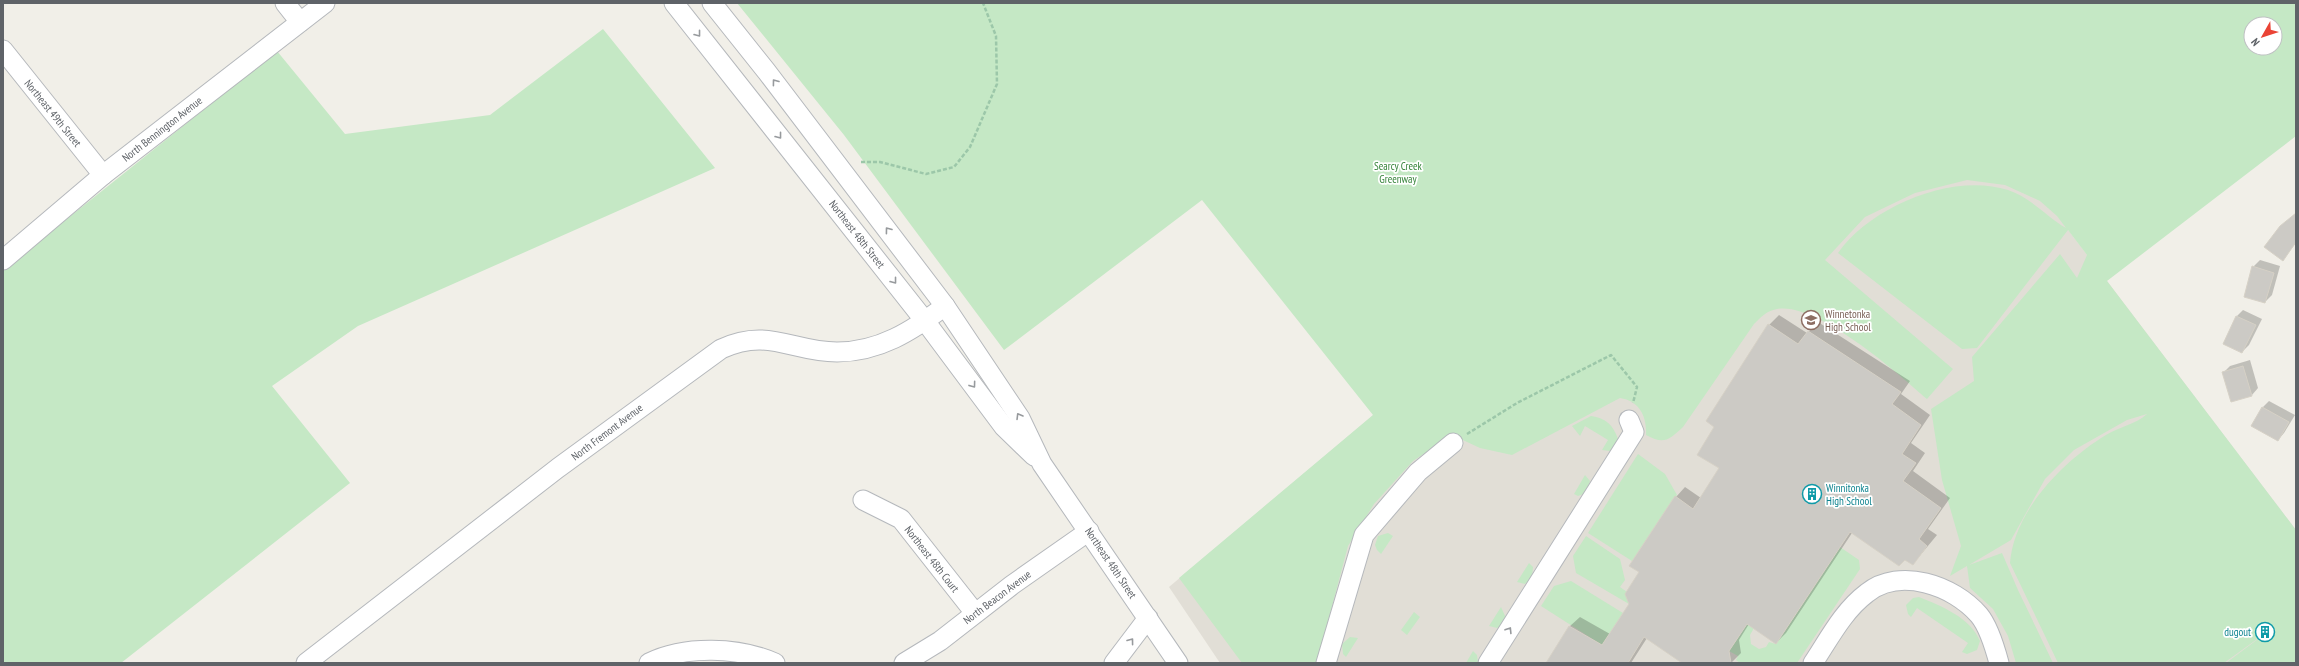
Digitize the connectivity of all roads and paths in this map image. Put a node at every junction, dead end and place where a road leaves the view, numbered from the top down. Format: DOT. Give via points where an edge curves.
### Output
graph roads {
  1 [pos="285,3"];
  2 [pos="325,3"];
  3 [pos="674,3"];
  4 [pos="712,3"];
  5 [pos="983,3"];
  6 [pos="300,22"];
  7 [pos="3,50"];
  8 [pos="756,57"];
  9 [pos="732,77"];
  10 [pos="861,162"];
  11 [pos="104,175"];
  12 [pos="3,260"];
  13 [pos="945,306"];
  14 [pos="926,321"];
  15 [pos="1629,420"];
  16 [pos="1453,443"];
  17 [pos="1042,464"];
  18 [pos="863,500"];
  19 [pos="1090,531"];
  20 [pos="975,613"];
  21 [pos="1148,618"];
  22 [pos="1326,662"];
  23 [pos="306,663"];
  24 [pos="649,663"];
  25 [pos="775,663"];
  26 [pos="904,663"];
  27 [pos="1114,663"];
  28 [pos="1178,663"];
  29 [pos="1488,663"];
  30 [pos="1813,663"];
  31 [pos="1999,663"];
  1 -- 6 [label="street"];
  2 -- 6 [label="street, North Bennington Avenue"];
  3 -- 9 [label="street, Northeast 48th Street, one-way"];
  4 -- 8 [label="street, Northeast 48th Street"];
  5 -- 10 [label="path" via="996,36 997,84 970,147 954,166 926,174 880,162"];
  6 -- 11 [label="street, North Bennington Avenue"];
  7 -- 11 [label="street, Northeast 49th Street"];
  8 -- 9 [label="street"];
  13 -- 8 [label="street, Northeast 48th Street, one-way"];
  9 -- 14 [label="street, Northeast 48th Street, one-way"];
  11 -- 12 [label="street, North Bennington Avenue"];
  13 -- 14 [label="street, North Fremont Avenue"];
  17 -- 13 [label="street, Northeast 48th Street, one-way" via="1020,418"];
  14 -- 17 [label="street, Northeast 48th Street, one-way" via="1004,427"];
  14 -- 23 [label="street, North Fremont Avenue" via="899,338 858,351 814,350 762,338 741,341 721,349 558,468"];
  15 -- 16 [label="path" via="1637,386 1611,355 1517,403"];
  29 -- 15 [label="street, one-way" via="1634,432"];
  16 -- 22 [label="street" via="1418,472 1364,535"];
  17 -- 19 [label="street, Northeast 48th Street"];
  18 -- 20 [label="street, Northeast 48th Court" via="901,519"];
  19 -- 20 [label="street, North Beacon Avenue"];
  19 -- 21 [label="street, Northeast 48th Street"];
  20 -- 26 [label="street, North Beacon Avenue" via="940,641"];
  27 -- 21 [label="street, one-way"];
  21 -- 28 [label="street, Northeast 48th Street"];
  24 -- 25 [label="street" via="659,658 698,652 734,652"];
  30 -- 31 [label="street" via="1849,609 1867,592 1887,581 1922,581 1956,596 1979,616"];
}
